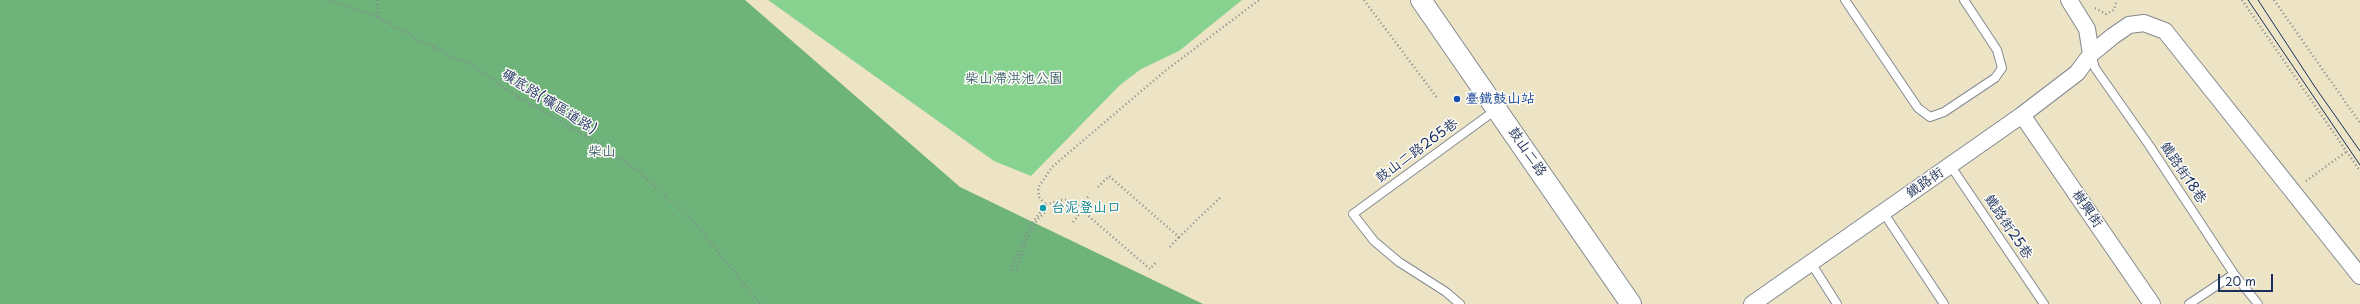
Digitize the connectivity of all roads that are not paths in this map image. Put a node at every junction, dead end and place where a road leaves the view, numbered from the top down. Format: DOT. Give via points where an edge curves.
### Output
graph roads {
  1 [pos="1421,0"];
  2 [pos="1845,0"];
  3 [pos="1964,0"];
  4 [pos="2069,0"];
  5 [pos="2091,54"];
  6 [pos="1497,109"];
  7 [pos="2022,115"];
  8 [pos="1950,165"];
  9 [pos="1883,212"];
  10 [pos="1810,263"];
  11 [pos="2234,274"];
  12 [pos="2360,276"];
  13 [pos="1460,304"];
  14 [pos="1631,304"];
  15 [pos="1752,304"];
  16 [pos="1837,304"];
  17 [pos="1944,304"];
  18 [pos="2044,304"];
  19 [pos="2152,304"];
  20 [pos="2189,304"];
  21 [pos="2258,304"];
  1 -- 6 [label="street, 鼓山二路"];
  2 -- 3 [label="lane" via="1918,108 1930,117 1944,112 1995,78 2002,68 1997,50"];
  4 -- 5 [label="street" via="2087,29"];
  5 -- 7 [label="street, 鐵路街" via="2077,73"];
  5 -- 11 [label="lane, 鐵路街18巷" via="2095,68"];
  5 -- 12 [label="street, 鐵路街" via="2129,25 2144,23 2165,31"];
  6 -- 13 [label="lane, 鼓山二路265巷" via="1353,214 1374,241 1399,262"];
  6 -- 14 [label="street, 鼓山二路"];
  7 -- 8 [label="street, 鐵路街"];
  7 -- 19 [label="street, 樹興街"];
  8 -- 9 [label="street, 鐵路街"];
  8 -- 18 [label="lane, 鐵路街25巷"];
  9 -- 10 [label="street, 鐵路街"];
  9 -- 17 [label="lane"];
  10 -- 15 [label="street, 鐵路街"];
  10 -- 16 [label="lane"];
  11 -- 20 [label="lane"];
  11 -- 21 [label="lane, 鐵路街18巷"];
}
